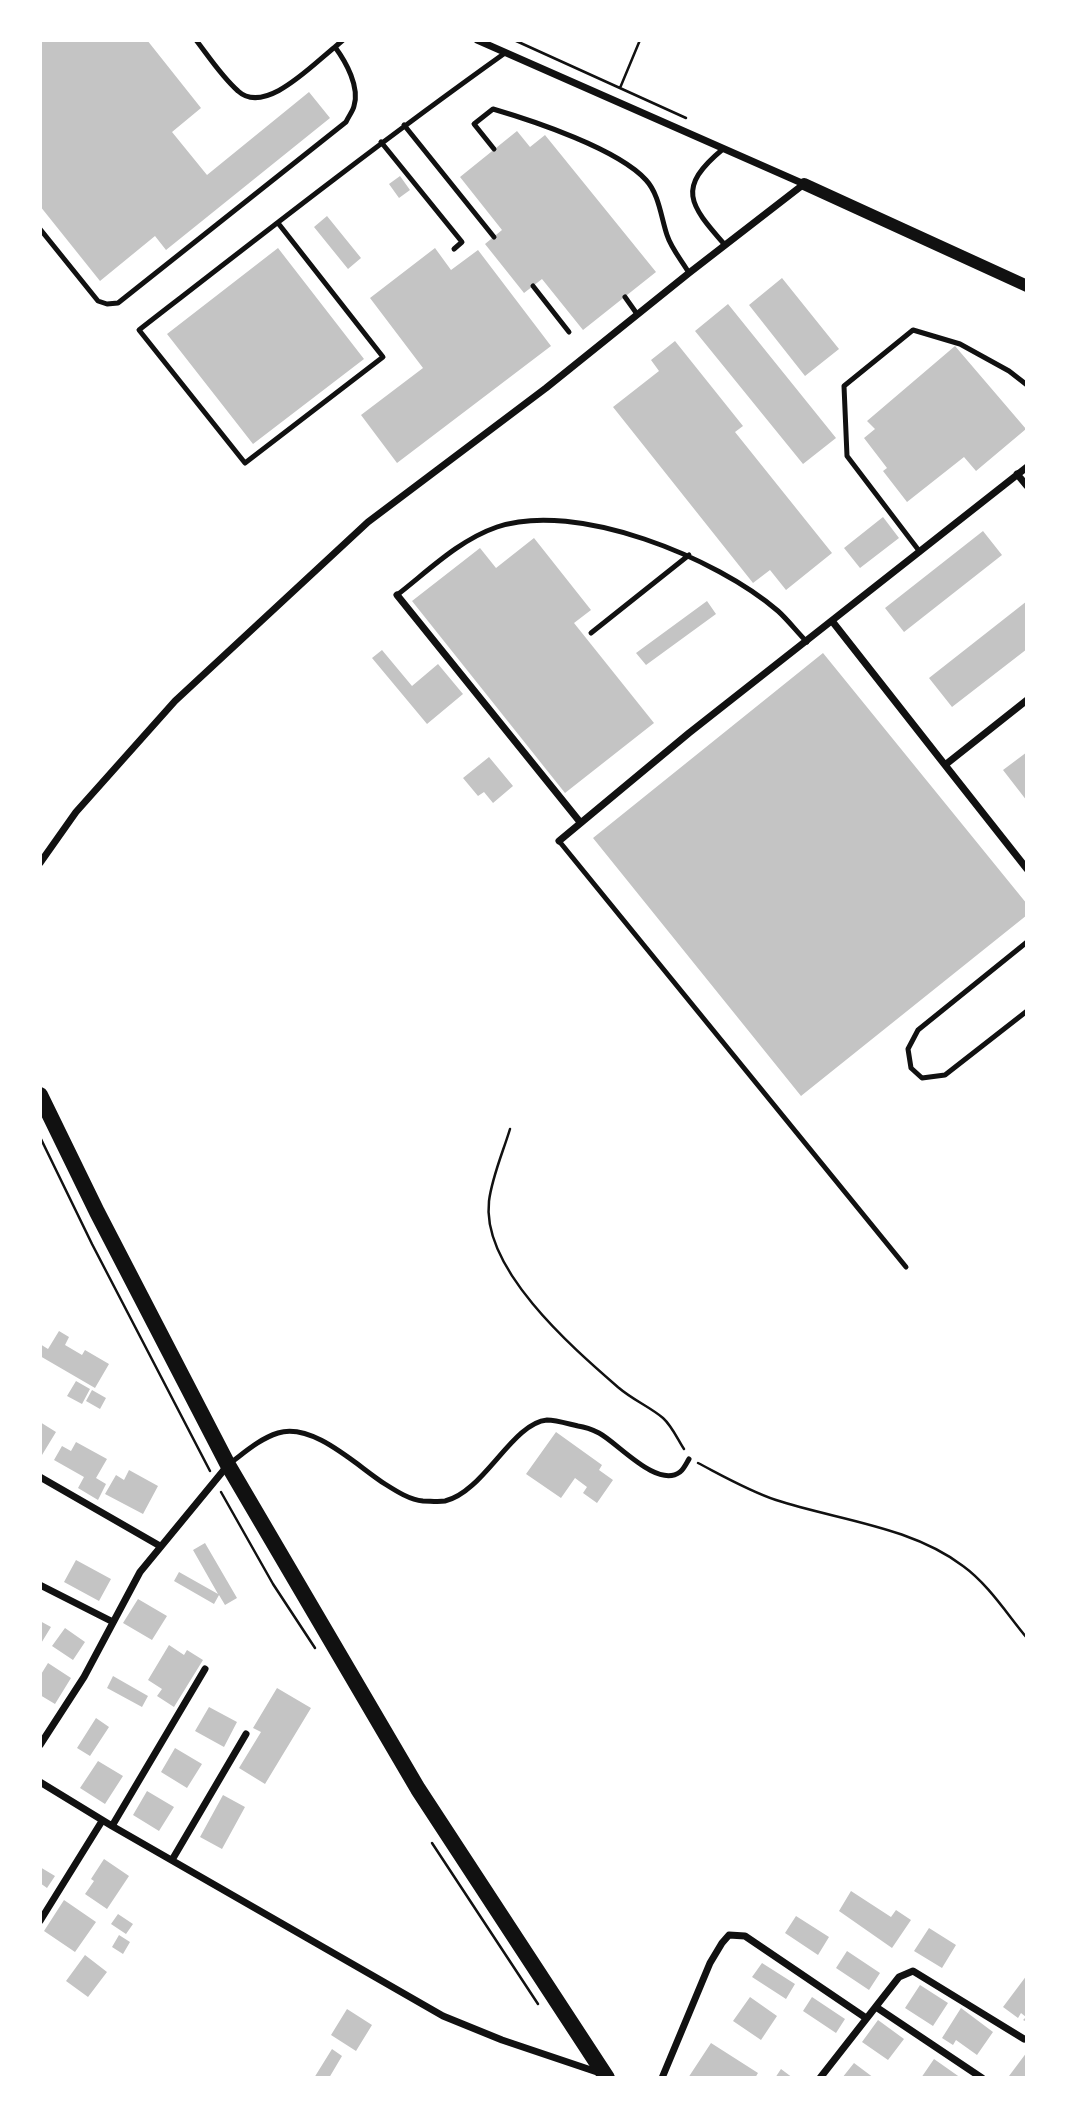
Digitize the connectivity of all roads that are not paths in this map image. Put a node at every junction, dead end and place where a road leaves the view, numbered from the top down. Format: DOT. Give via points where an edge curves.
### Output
graph roads {
  1 [pos="196,40"];
  2 [pos="343,40"];
  3 [pos="477,40"];
  4 [pos="335,47"];
  5 [pos="505,52"];
  6 [pos="404,125"];
  7 [pos="381,142"];
  8 [pos="494,149"];
  9 [pos="723,149"];
  10 [pos="804,184"];
  11 [pos="278,223"];
  12 [pos="40,229"];
  13 [pos="494,237"];
  14 [pos="725,244"];
  15 [pos="454,249"];
  16 [pos="689,273"];
  17 [pos="533,286"];
  18 [pos="1027,286"];
  19 [pos="625,297"];
  20 [pos="637,314"];
  21 [pos="569,332"];
  22 [pos="1027,385"];
  23 [pos="1027,467"];
  24 [pos="1017,474"];
  25 [pos="1027,486"];
  26 [pos="920,552"];
  27 [pos="689,555"];
  28 [pos="397,596"];
  29 [pos="832,621"];
  30 [pos="591,633"];
  31 [pos="807,642"];
  32 [pos="1027,700"];
  33 [pos="945,765"];
  34 [pos="580,822"];
  35 [pos="559,841"];
  36 [pos="40,863"];
  37 [pos="1027,869"];
  38 [pos="1027,943"];
  39 [pos="1027,1011"];
  40 [pos="40,1095"];
  41 [pos="906,1267"];
  42 [pos="690,1459"];
  43 [pos="228,1465"];
  44 [pos="40,1477"];
  45 [pos="160,1546"];
  46 [pos="40,1585"];
  47 [pos="113,1622"];
  48 [pos="205,1669"];
  49 [pos="246,1734"];
  50 [pos="40,1745"];
  51 [pos="40,1782"];
  52 [pos="102,1821"];
  53 [pos="112,1826"];
  54 [pos="172,1860"];
  55 [pos="40,1921"];
  56 [pos="876,2007"];
  57 [pos="866,2018"];
  58 [pos="1024,2039"];
  59 [pos="609,2077"];
  60 [pos="662,2078"];
  61 [pos="820,2078"];
  62 [pos="982,2078"];
  1 -- 4 [label="lane" via="239,93 258,99 275,95"];
  2 -- 4 [label="lane"];
  3 -- 5 [label="street"];
  4 -- 12 [label="lane" via="354,87 355,106 346,122 118,303 98,301"];
  5 -- 6 [label="lane"];
  5 -- 9 [label="street"];
  6 -- 7 [label="lane"];
  6 -- 13 [label="lane"];
  7 -- 11 [label="lane"];
  7 -- 15 [label="lane" via="463,242"];
  8 -- 16 [label="lane" via="474,124 493,109 615,157 647,180 667,238"];
  9 -- 10 [label="street"];
  9 -- 14 [label="lane" via="696,177 692,193 694,208"];
  10 -- 14 [label="street"];
  10 -- 18 [label="street"];
  11 -- 11 [label="lane" via="139,330 245,463 383,357"];
  14 -- 16 [label="street"];
  16 -- 20 [label="street"];
  17 -- 21 [label="lane"];
  19 -- 20 [label="lane"];
  20 -- 36 [label="street" via="369,523 175,701 76,811"];
  22 -- 26 [label="lane" via="960,344 913,330 844,386 847,456"];
  23 -- 24 [label="street"];
  24 -- 25 [label="street"];
  24 -- 26 [label="street"];
  26 -- 29 [label="street"];
  27 -- 28 [label="lane" via="567,520 528,519 496,527 459,546"];
  27 -- 30 [label="lane"];
  27 -- 31 [label="lane" via="751,590"];
  28 -- 34 [label="street"];
  29 -- 31 [label="street"];
  29 -- 33 [label="street"];
  31 -- 34 [label="street"];
  32 -- 33 [label="street"];
  33 -- 37 [label="street"];
  34 -- 35 [label="street"];
  35 -- 41 [label="lane"];
  38 -- 39 [label="lane" via="918,1030 908,1049 911,1068 922,1078 945,1075"];
  40 -- 43 [label="main road"];
  42 -- 43 [label="lane" via="681,1471 670,1476 658,1474 598,1433 548,1420 531,1425 467,1490 444,1501 404,1495 307,1433 281,1432"];
  43 -- 45 [label="street"];
  43 -- 59 [label="main road" via="418,1789"];
  44 -- 45 [label="street"];
  45 -- 47 [label="street"];
  46 -- 47 [label="street"];
  47 -- 50 [label="street"];
  48 -- 53 [label="street"];
  49 -- 54 [label="street"];
  51 -- 52 [label="street"];
  52 -- 53 [label="street"];
  52 -- 55 [label="street"];
  53 -- 54 [label="street"];
  54 -- 59 [label="street" via="443,2016"];
  56 -- 57 [label="street"];
  56 -- 58 [label="street" via="899,1977 913,1971"];
  56 -- 62 [label="street"];
  57 -- 60 [label="street" via="746,1936 729,1936 710,1963"];
  57 -- 61 [label="street"];
}
